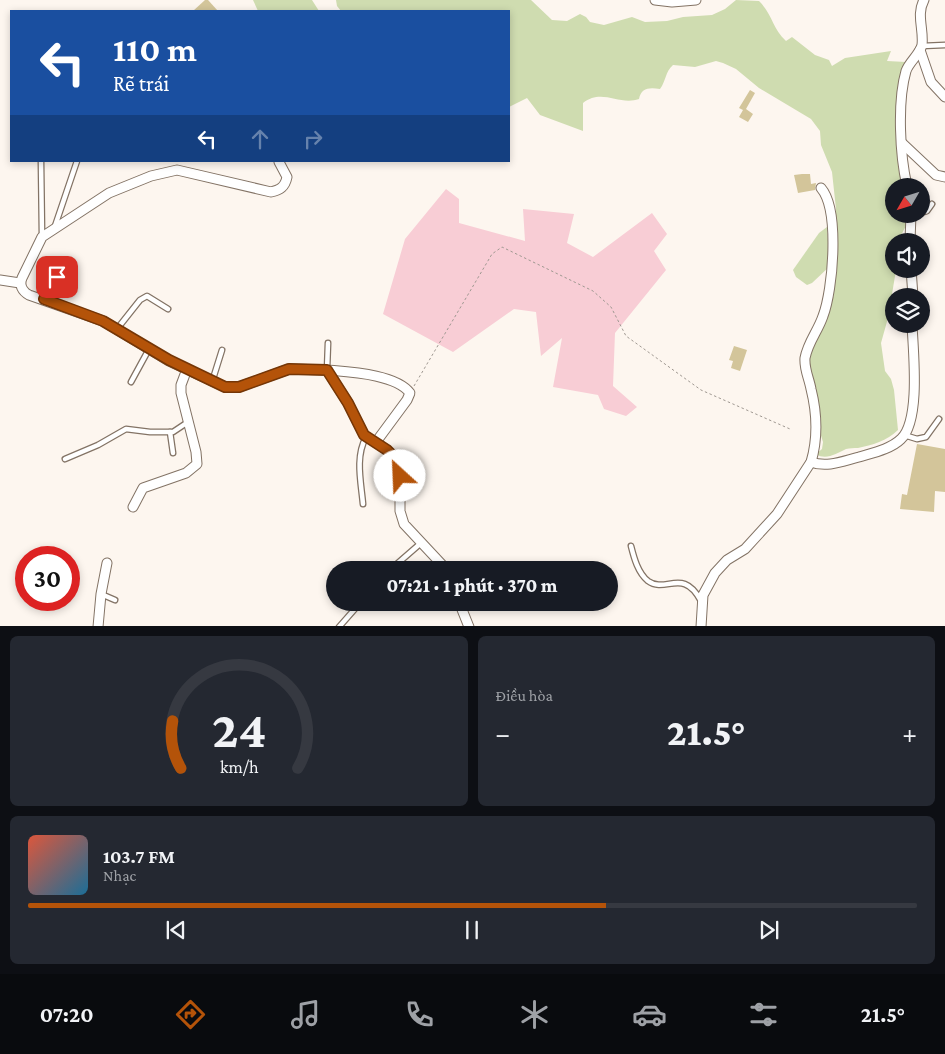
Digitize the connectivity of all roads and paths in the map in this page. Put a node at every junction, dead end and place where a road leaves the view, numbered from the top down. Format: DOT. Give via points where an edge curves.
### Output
graph roads {
  1 [pos="655,0"];
  2 [pos="696,0"];
  3 [pos="924,0"];
  4 [pos="945,45"];
  5 [pos="921,48"];
  6 [pos="945,97"];
  7 [pos="902,143"];
  8 [pos="41,162"];
  9 [pos="77,162"];
  10 [pos="279,162"];
  11 [pos="945,177"];
  12 [pos="905,178"];
  13 [pos="820,188"];
  14 [pos="932,204"];
  15 [pos="930,207"];
  16 [pos="54,229"];
  17 [pos="42,237"];
  18 [pos="60,269"];
  19 [pos="0,280"];
  20 [pos="20,283"];
  21 [pos="44,299"];
  22 [pos="168,309"];
  23 [pos="117,329"];
  24 [pos="913,333"];
  25 [pos="328,343"];
  26 [pos="148,348"];
  27 [pos="222,350"];
  28 [pos="187,369"];
  29 [pos="327,370"];
  30 [pos="131,382"];
  31 [pos="212,382"];
  32 [pos="410,393"];
  33 [pos="939,419"];
  34 [pos="188,422"];
  35 [pos="790,429"];
  36 [pos="170,432"];
  37 [pos="904,435"];
  38 [pos="366,437"];
  39 [pos="376,442"];
  40 [pos="173,452"];
  41 [pos="65,459"];
  42 [pos="811,462"];
  43 [pos="363,504"];
  44 [pos="133,508"];
  45 [pos="421,543"];
  46 [pos="631,546"];
  47 [pos="400,561"];
  48 [pos="438,561"];
  49 [pos="107,563"];
  50 [pos="101,594"];
  51 [pos="115,600"];
  52 [pos="702,602"];
  53 [pos="353,611"];
  54 [pos="463,611"];
  55 [pos="98,626"];
  56 [pos="339,626"];
  57 [pos="470,626"];
  58 [pos="701,626"];
  1 -- 2 [label="street"];
  3 -- 5 [label="street" via="920,12"];
  4 -- 5 [label="lane"];
  5 -- 6 [label="street" via="931,82"];
  5 -- 7 [label="street" via="905,73"];
  7 -- 11 [label="street" via="936,175"];
  7 -- 12 [label="street" via="900,153"];
  8 -- 17 [label="lane"];
  9 -- 16 [label="lane"];
  10 -- 16 [label="street" via="287,177 286,183 277,191 177,170 113,191"];
  13 -- 42 [label="street" via="834,233 823,316 805,358 815,409 816,435"];
  14 -- 15 [label="lane"];
  16 -- 17 [label="street"];
  17 -- 20 [label="street"];
  18 -- 21 [label="lane"];
  19 -- 20 [label="street"];
  20 -- 21 [label="street" via="25,292"];
  21 -- 23 [label="street" via="91,315"];
  22 -- 23 [label="lane" via="147,296"];
  23 -- 26 [label="street"];
  24 -- 37 [label="street" via="915,373"];
  25 -- 29 [label="lane"];
  26 -- 28 [label="street"];
  26 -- 30 [label="lane"];
  27 -- 31 [label="lane"];
  28 -- 31 [label="street"];
  28 -- 34 [label="street" via="181,393"];
  29 -- 31 [label="street" via="289,369 234,388"];
  29 -- 32 [label="street" via="386,379"];
  29 -- 38 [label="street"];
  32 -- 35 [label="path" via="492,254 502,247 593,291 611,307 626,336 702,390"];
  32 -- 39 [label="street"];
  33 -- 37 [label="lane" via="926,437 917,439"];
  34 -- 36 [label="lane"];
  34 -- 44 [label="street" via="196,452 196,467 143,488"];
  36 -- 40 [label="lane"];
  36 -- 41 [label="lane" via="126,429"];
  37 -- 42 [label="street" via="896,444 846,461 822,465"];
  38 -- 39 [label="street"];
  38 -- 43 [label="lane" via="360,457"];
  39 -- 45 [label="street" via="397,463 401,516 407,529"];
  42 -- 52 [label="street" via="777,514 745,549 726,560 715,573"];
  45 -- 47 [label="lane"];
  45 -- 48 [label="street"];
  46 -- 52 [label="lane" via="640,573 647,580 653,584 676,582 692,587"];
  49 -- 50 [label="street"];
  50 -- 51 [label="lane"];
  50 -- 55 [label="street"];
  52 -- 58 [label="street"];
  53 -- 56 [label="lane"];
  54 -- 57 [label="street"];
}
